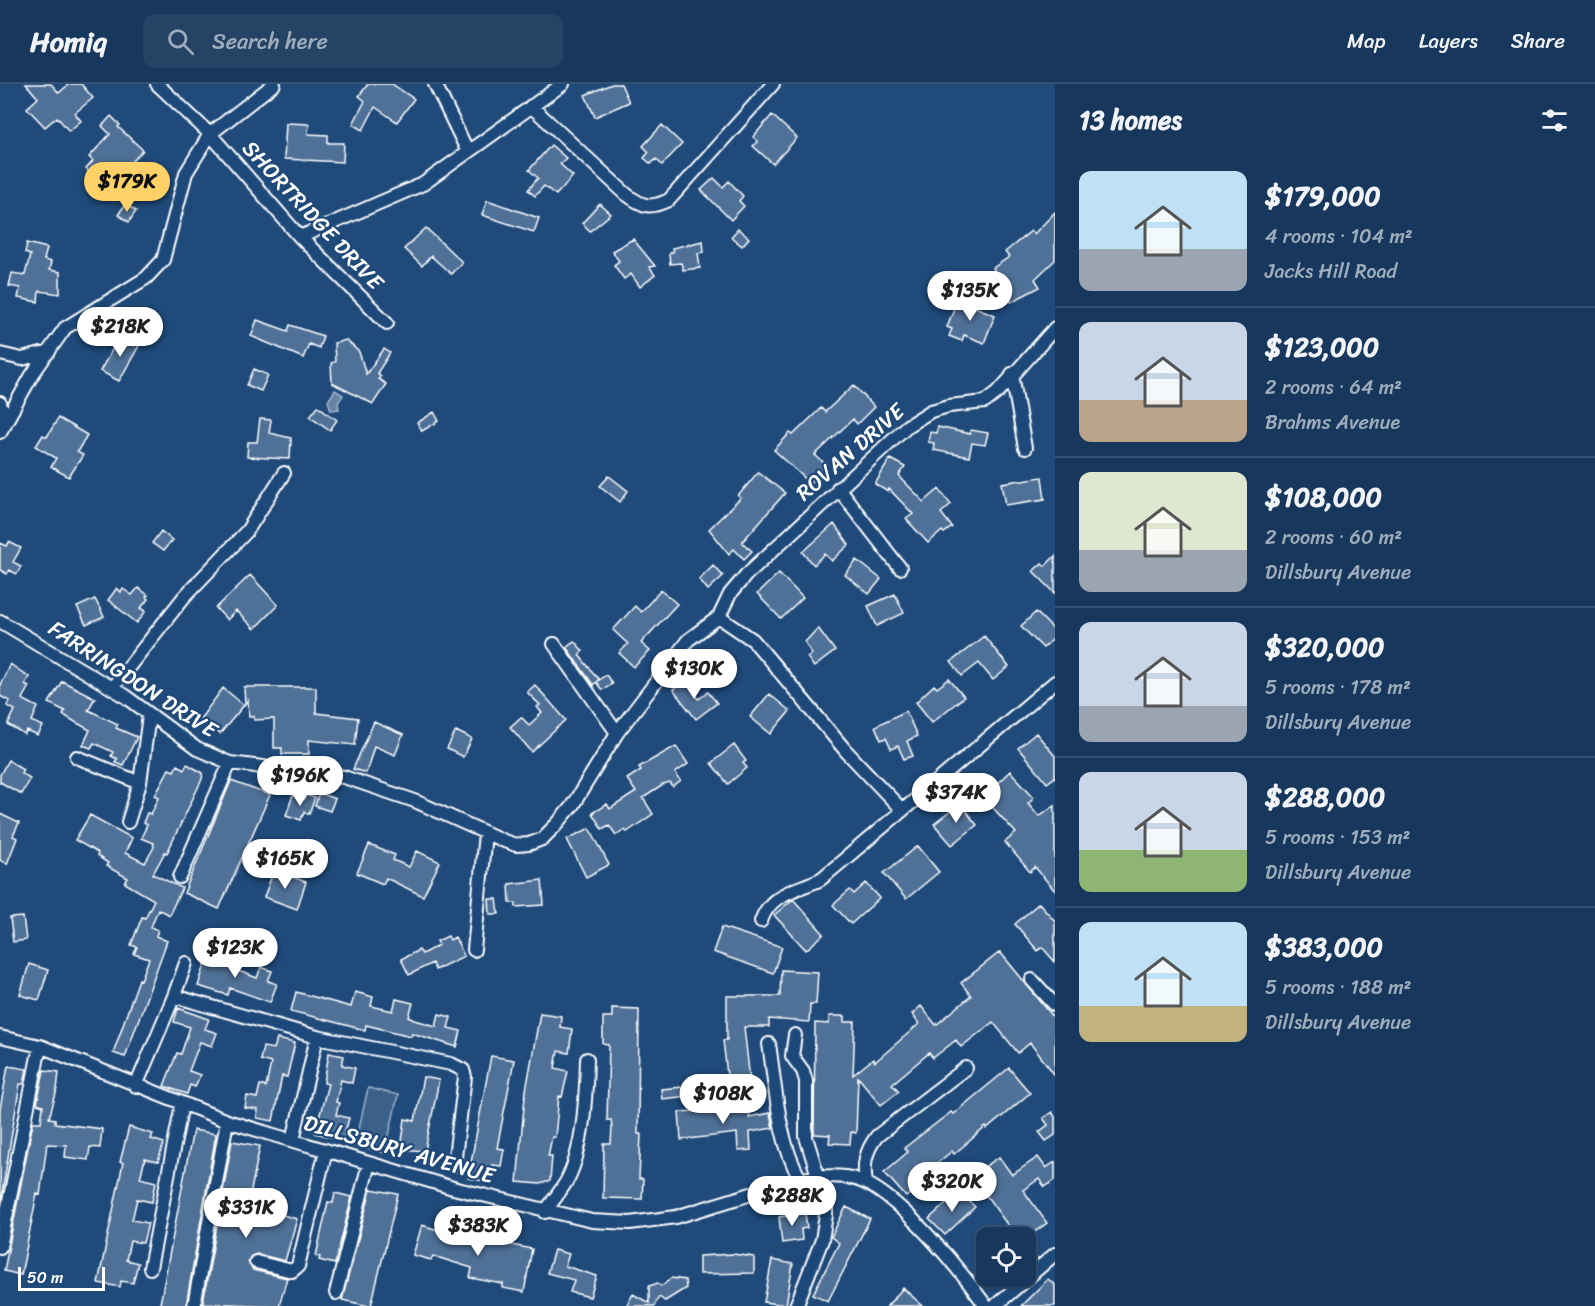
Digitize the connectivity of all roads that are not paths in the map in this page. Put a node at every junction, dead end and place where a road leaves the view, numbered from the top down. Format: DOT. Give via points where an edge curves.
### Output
graph roads {
  1 [pos="157,84"];
  2 [pos="274,84"];
  3 [pos="435,84"];
  4 [pos="563,84"];
  5 [pos="769,85"];
  6 [pos="531,106"];
  7 [pos="210,134"];
  8 [pos="468,152"];
  9 [pos="300,237"];
  10 [pos="387,323"];
  11 [pos="1055,328"];
  12 [pos="49,352"];
  13 [pos="0,354"];
  14 [pos="1012,374"];
  15 [pos="0,403"];
  16 [pos="3,428"];
  17 [pos="1025,448"];
  18 [pos="284,472"];
  19 [pos="838,488"];
  20 [pos="900,568"];
  21 [pos="719,618"];
  22 [pos="0,621"];
  23 [pos="554,644"];
  24 [pos="1055,682"];
  25 [pos="112,688"];
  26 [pos="149,715"];
  27 [pos="617,733"];
  28 [pos="77,757"];
  29 [pos="230,763"];
  30 [pos="140,783"];
  31 [pos="902,810"];
  32 [pos="128,822"];
  33 [pos="485,833"];
  34 [pos="180,877"];
  35 [pos="761,921"];
  36 [pos="474,950"];
  37 [pos="186,963"];
  38 [pos="1032,980"];
  39 [pos="174,996"];
  40 [pos="1055,1005"];
  41 [pos="795,1035"];
  42 [pos="0,1037"];
  43 [pos="317,1037"];
  44 [pos="769,1044"];
  45 [pos="40,1046"];
  46 [pos="587,1059"];
  47 [pos="966,1068"];
  48 [pos="136,1086"];
  49 [pos="182,1104"];
  50 [pos="227,1121"];
  51 [pos="293,1140"];
  52 [pos="326,1150"];
  53 [pos="369,1163"];
  54 [pos="454,1165"];
  55 [pos="817,1177"];
  56 [pos="800,1179"];
  57 [pos="866,1183"];
  58 [pos="545,1212"];
  59 [pos="0,1247"];
  60 [pos="1055,1254"];
  61 [pos="256,1262"];
  62 [pos="150,1268"];
  63 [pos="336,1293"];
  64 [pos="194,1306"];
  65 [pos="796,1306"];
  66 [pos="986,1306"];
  67 [pos="995,1306"];
  1 -- 7 [label="street, SHORTRIDGE DRIVE"];
  2 -- 7 [label="street"];
  3 -- 8 [label="street"];
  4 -- 6 [label="street"];
  5 -- 6 [label="street" via="669,200 655,207 639,204 626,195"];
  6 -- 8 [label="street"];
  7 -- 9 [label="street, SHORTRIDGE DRIVE"];
  7 -- 12 [label="street" via="186,173 163,260 146,278 65,328"];
  8 -- 9 [label="street" via="423,184"];
  9 -- 10 [label="street, SHORTRIDGE DRIVE"];
  11 -- 14 [label="street, ROVAN DRIVE"];
  12 -- 13 [label="street" via="22,359"];
  12 -- 16 [label="street"];
  14 -- 17 [label="street"];
  14 -- 19 [label="street, ROVAN DRIVE" via="998,393 985,402 949,405 907,426"];
  15 -- 16 [label="street"];
  18 -- 25 [label="street" via="247,531 184,597"];
  19 -- 20 [label="street"];
  19 -- 21 [label="street, ROVAN DRIVE" via="746,575 730,594"];
  21 -- 27 [label="street, FARRINGDON DRIVE" via="688,640"];
  21 -- 31 [label="street" via="753,640 846,751"];
  22 -- 25 [label="street, FARRINGDON DRIVE"];
  23 -- 27 [label="street"];
  24 -- 31 [label="street"];
  25 -- 26 [label="street, FARRINGDON DRIVE"];
  26 -- 29 [label="street, FARRINGDON DRIVE" via="197,749"];
  26 -- 30 [label="street"];
  27 -- 33 [label="street, FARRINGDON DRIVE" via="572,806 542,839 516,845"];
  28 -- 30 [label="street"];
  29 -- 33 [label="street, FARRINGDON DRIVE" via="344,777 415,801"];
  29 -- 34 [label="street"];
  30 -- 32 [label="street"];
  31 -- 35 [label="street" via="821,879 778,896 766,906"];
  33 -- 36 [label="street"];
  37 -- 39 [label="street"];
  38 -- 40 [label="street"];
  39 -- 43 [label="street"];
  39 -- 48 [label="street"];
  41 -- 55 [label="street" via="792,1056 806,1082 806,1137"];
  42 -- 45 [label="street, DILLSBURY AVENUE"];
  43 -- 51 [label="street"];
  43 -- 54 [label="street" via="459,1066 464,1085"];
  44 -- 56 [label="street" via="784,1139"];
  45 -- 48 [label="street, DILLSBURY AVENUE"];
  45 -- 59 [label="street"];
  46 -- 58 [label="street" via="585,1108 573,1162 568,1180"];
  47 -- 57 [label="street" via="877,1136 868,1147"];
  48 -- 49 [label="street, DILLSBURY AVENUE"];
  49 -- 50 [label="street, DILLSBURY AVENUE"];
  49 -- 62 [label="street"];
  50 -- 51 [label="street, DILLSBURY AVENUE"];
  50 -- 64 [label="street"];
  51 -- 52 [label="street, DILLSBURY AVENUE"];
  52 -- 53 [label="street, DILLSBURY AVENUE"];
  52 -- 61 [label="street" via="298,1266 292,1271"];
  53 -- 58 [label="street, DILLSBURY AVENUE"];
  53 -- 63 [label="street"];
  55 -- 56 [label="street, DILLSBURY AVENUE"];
  55 -- 57 [label="street, DILLSBURY AVENUE"];
  55 -- 65 [label="street" via="826,1202 822,1240"];
  56 -- 58 [label="street, DILLSBURY AVENUE" via="676,1217 592,1221"];
  57 -- 66 [label="street, DILLSBURY AVENUE" via="884,1194 933,1241"];
  60 -- 67 [label="street"];
}
